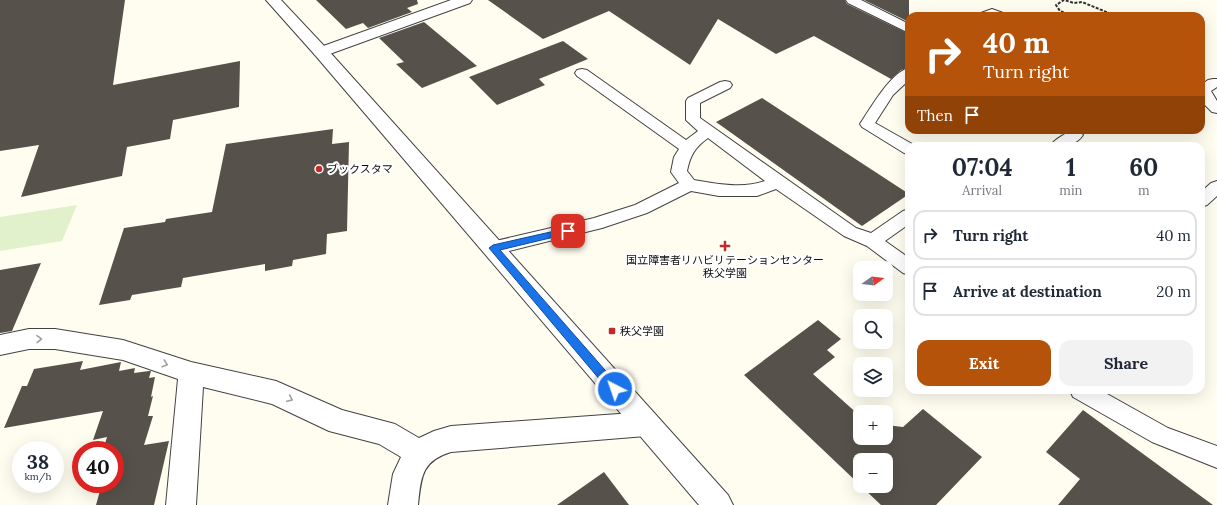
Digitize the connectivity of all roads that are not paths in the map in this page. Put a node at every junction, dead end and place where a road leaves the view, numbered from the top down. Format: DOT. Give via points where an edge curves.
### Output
graph roads {
  1 [pos="273,0"];
  2 [pos="465,0"];
  3 [pos="852,0"];
  4 [pos="905,27"];
  5 [pos="321,52"];
  6 [pos="582,72"];
  7 [pos="905,76"];
  8 [pos="1217,83"];
  9 [pos="726,85"];
  10 [pos="1205,89"];
  11 [pos="1205,93"];
  12 [pos="1217,109"];
  13 [pos="1205,111"];
  14 [pos="1217,116"];
  15 [pos="710,131"];
  16 [pos="1075,135"];
  17 [pos="1064,142"];
  18 [pos="905,147"];
  19 [pos="687,148"];
  20 [pos="778,182"];
  21 [pos="689,185"];
  22 [pos="1217,187"];
  23 [pos="1205,198"];
  24 [pos="905,218"];
  25 [pos="872,241"];
  26 [pos="493,248"];
  27 [pos="905,265"];
  28 [pos="0,345"];
  29 [pos="191,373"];
  30 [pos="1088,394"];
  31 [pos="646,424"];
  32 [pos="420,453"];
  33 [pos="1217,457"];
  34 [pos="181,505"];
  35 [pos="403,505"];
  36 [pos="718,505"];
  1 -- 5 [label="street"];
  2 -- 5 [label="street"];
  3 -- 4 [label="lane"];
  5 -- 26 [label="street"];
  6 -- 19 [label="lane"];
  7 -- 18 [label="lane" via="888,92 867,124"];
  8 -- 10 [label="lane"];
  9 -- 15 [label="lane" via="693,101 693,120"];
  11 -- 12 [label="lane" via="1208,101"];
  13 -- 14 [label="lane"];
  15 -- 19 [label="lane" via="695,139"];
  15 -- 20 [label="lane"];
  16 -- 17 [label="lane"];
  19 -- 21 [label="lane" via="681,158 679,172"];
  20 -- 21 [label="lane" via="757,190 719,190"];
  20 -- 25 [label="lane" via="850,232"];
  21 -- 26 [label="lane" via="642,209 596,224"];
  22 -- 23 [label="lane"];
  24 -- 25 [label="lane"];
  25 -- 27 [label="lane"];
  26 -- 31 [label="street"];
  28 -- 29 [label="street, one-way" via="29,339 56,339 123,350"];
  29 -- 32 [label="street, one-way" via="276,393 340,422 385,433"];
  29 -- 34 [label="street"];
  30 -- 33 [label="lane" via="1160,435"];
  31 -- 32 [label="street" via="451,439 434,444"];
  31 -- 36 [label="street"];
  32 -- 35 [label="street" via="407,474"];
}
